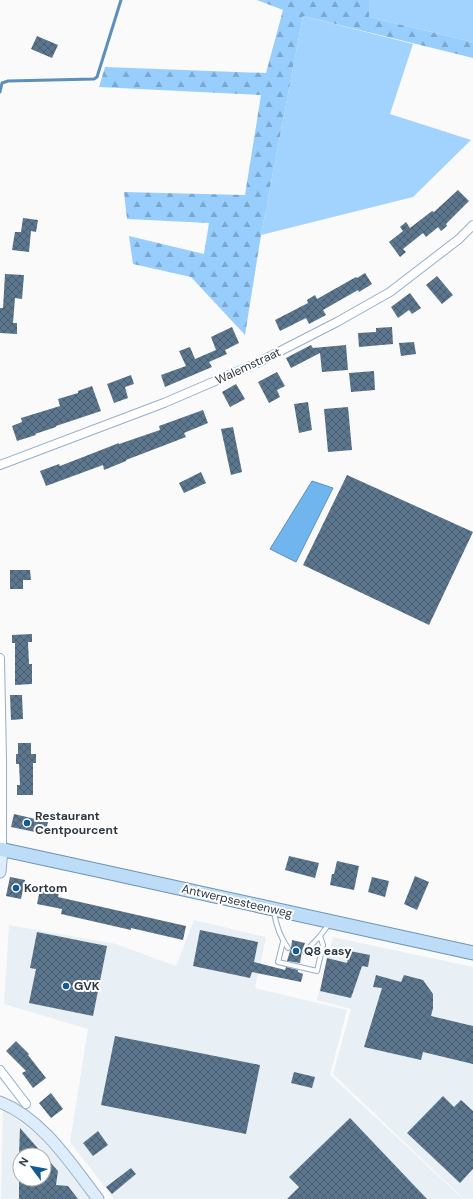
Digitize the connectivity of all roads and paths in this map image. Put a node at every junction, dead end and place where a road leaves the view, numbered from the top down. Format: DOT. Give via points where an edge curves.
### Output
graph roads {
  1 [pos="473,225"];
  2 [pos="0,465"];
  3 [pos="0,660"];
  4 [pos="1,850"];
  5 [pos="0,872"];
  6 [pos="274,909"];
  7 [pos="330,922"];
  8 [pos="320,936"];
  9 [pos="283,942"];
  10 [pos="288,948"];
  11 [pos="305,952"];
  12 [pos="473,954"];
  13 [pos="0,1070"];
  14 [pos="0,1102"];
  15 [pos="26,1104"];
  16 [pos="98,1199"];
  1 -- 2 [label="street, Walemstraat" via="459,239 390,292 257,363 164,403"];
  3 -- 4 [label="street"];
  4 -- 5 [label="street"];
  4 -- 6 [label="main road, Antwerpsesteenweg"];
  6 -- 7 [label="main road, Antwerpsesteenweg"];
  6 -- 9 [label="lane"];
  7 -- 8 [label="lane"];
  7 -- 12 [label="main road, Antwerpsesteenweg"];
  8 -- 9 [label="lane" via="323,945 317,971 278,962"];
  8 -- 11 [label="lane"];
  9 -- 10 [label="lane"];
  13 -- 15 [label="street"];
  14 -- 16 [label="street" via="14,1108 48,1134"];
}
